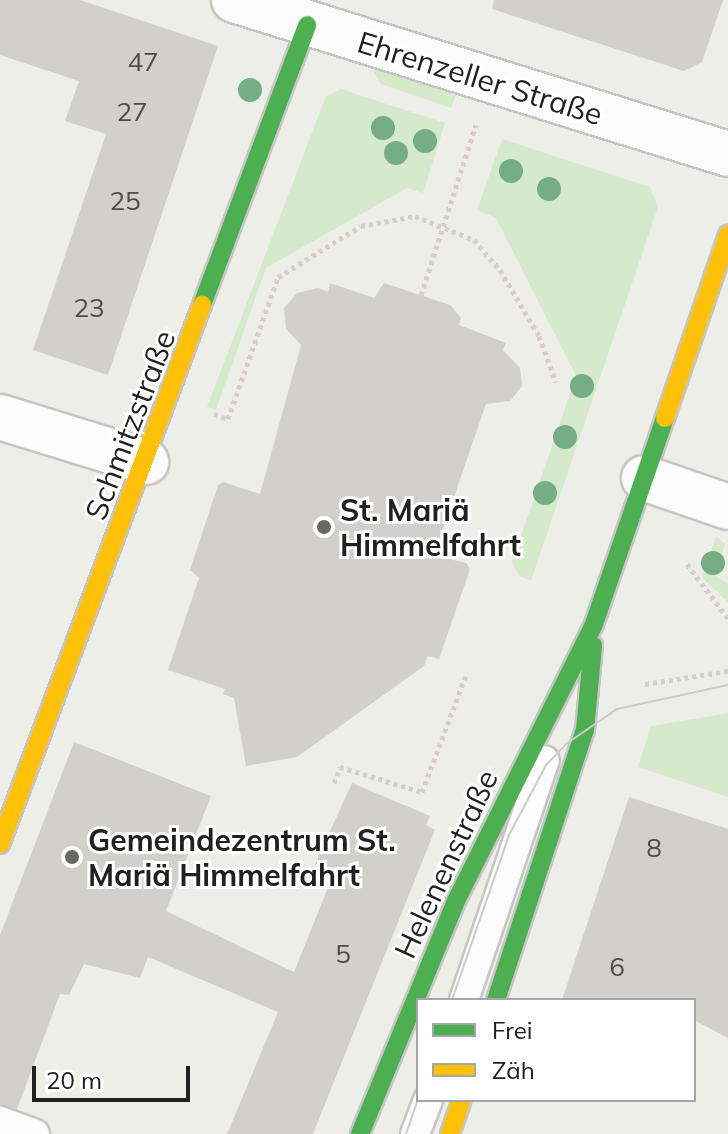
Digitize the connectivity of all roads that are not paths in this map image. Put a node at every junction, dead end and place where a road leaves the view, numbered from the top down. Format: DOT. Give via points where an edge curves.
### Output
graph roads {
  1 [pos="234,0"];
  2 [pos="307,25"];
  3 [pos="728,154"];
  4 [pos="728,235"];
  5 [pos="0,417"];
  6 [pos="146,462"];
  7 [pos="644,478"];
  8 [pos="728,507"];
  9 [pos="594,624"];
  10 [pos="0,844"];
  11 [pos="416,998"];
  12 [pos="416,998"];
  13 [pos="465,998"];
  14 [pos="497,998"];
  15 [pos="427,1102"];
  16 [pos="461,1102"];
  17 [pos="0,1121"];
  18 [pos="35,1134"];
  19 [pos="360,1134"];
  20 [pos="415,1134"];
  21 [pos="450,1134"];
  1 -- 2 [label="street, Ehrenzeller Straße"];
  2 -- 3 [label="street, Ehrenzeller Straße"];
  2 -- 6 [label="main road, Schmitzstraße"];
  4 -- 7 [label="main road, Helenenstraße"];
  5 -- 6 [label="street"];
  6 -- 10 [label="main road, Schmitzstraße"];
  7 -- 8 [label="street"];
  7 -- 9 [label="main road, Helenenstraße"];
  9 -- 11 [label="main road, Helenenstraße" via="456,901"];
  9 -- 13 [label="lane"];
  9 -- 14 [label="main road, Helenenstraße" via="585,730"];
  12 -- 19 [label="main road, Helenenstraße"];
  15 -- 20 [label="lane"];
  16 -- 21 [label="main road"];
  17 -- 18 [label="lane"];
}
